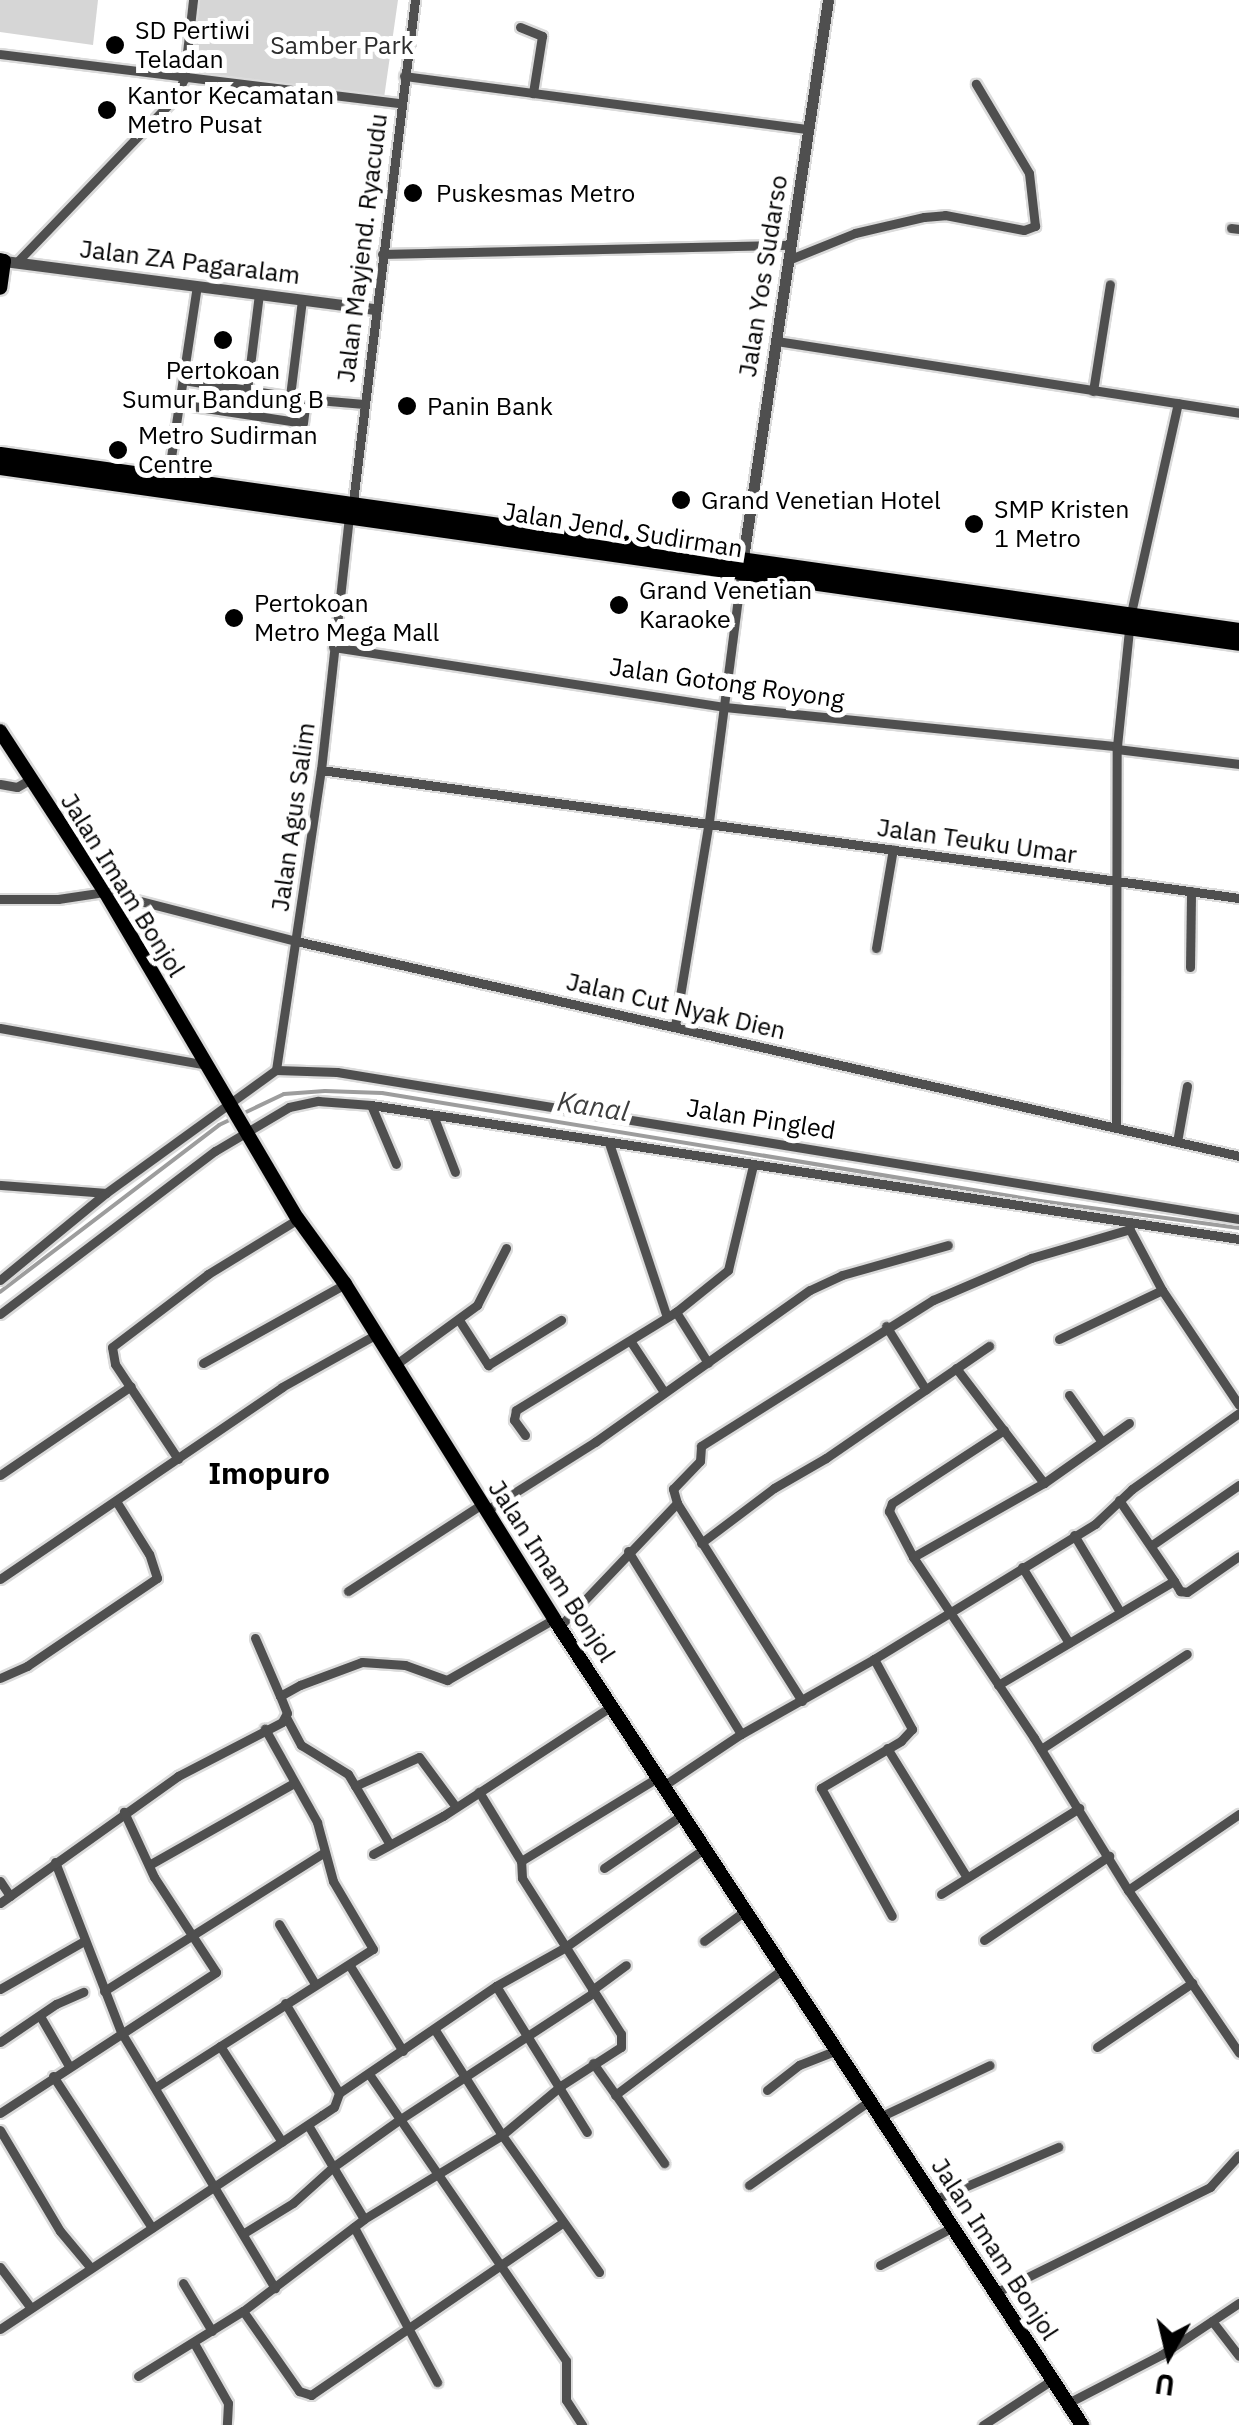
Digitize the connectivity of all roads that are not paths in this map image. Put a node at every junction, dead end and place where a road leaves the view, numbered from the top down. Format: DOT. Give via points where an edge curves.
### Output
graph roads {
  1 [pos="192,0"];
  2 [pos="415,0"];
  3 [pos="828,0"];
  4 [pos="520,27"];
  5 [pos="0,54"];
  6 [pos="404,76"];
  7 [pos="184,79"];
  8 [pos="976,84"];
  9 [pos="534,93"];
  10 [pos="400,104"];
  11 [pos="808,128"];
  12 [pos="790,245"];
  13 [pos="382,254"];
  14 [pos="788,260"];
  15 [pos="7,261"];
  16 [pos="1110,284"];
  17 [pos="197,286"];
  18 [pos="0,288"];
  19 [pos="259,294"];
  20 [pos="302,300"];
  21 [pos="375,309"];
  22 [pos="776,341"];
  23 [pos="183,380"];
  24 [pos="247,390"];
  25 [pos="1093,392"];
  26 [pos="290,396"];
  27 [pos="306,399"];
  28 [pos="1178,403"];
  29 [pos="179,404"];
  30 [pos="364,404"];
  31 [pos="1239,414"];
  32 [pos="0,454"];
  33 [pos="0,466"];
  34 [pos="168,477"];
  35 [pos="351,508"];
  36 [pos="742,566"];
  37 [pos="1130,621"];
  38 [pos="1239,630"];
  39 [pos="1239,643"];
  40 [pos="333,648"];
  41 [pos="724,707"];
  42 [pos="0,732"];
  43 [pos="1116,748"];
  44 [pos="1239,764"];
  45 [pos="322,770"];
  46 [pos="29,780"];
  47 [pos="0,784"];
  48 [pos="709,821"];
  49 [pos="894,849"];
  50 [pos="1119,882"];
  51 [pos="1190,891"];
  52 [pos="105,892"];
  53 [pos="1239,898"];
  54 [pos="0,899"];
  55 [pos="296,941"];
  56 [pos="876,948"];
  57 [pos="1190,967"];
  58 [pos="675,1026"];
  59 [pos="0,1028"];
  60 [pos="207,1064"];
  61 [pos="276,1070"];
  62 [pos="1187,1086"];
  63 [pos="234,1104"];
  64 [pos="371,1105"];
  65 [pos="433,1115"];
  66 [pos="247,1128"];
  67 [pos="1116,1128"];
  68 [pos="609,1142"];
  69 [pos="1178,1142"];
  70 [pos="1239,1156"];
  71 [pos="396,1164"];
  72 [pos="753,1165"];
  73 [pos="455,1172"];
  74 [pos="0,1186"];
  75 [pos="106,1193"];
  76 [pos="298,1219"];
  77 [pos="1239,1219"];
  78 [pos="1127,1225"];
  79 [pos="1239,1239"];
  80 [pos="948,1245"];
  81 [pos="506,1248"];
  82 [pos="0,1280"];
  83 [pos="345,1284"];
  84 [pos="1162,1290"];
  85 [pos="0,1314"];
  86 [pos="672,1315"];
  87 [pos="459,1320"];
  88 [pos="561,1320"];
  89 [pos="886,1326"];
  90 [pos="376,1334"];
  91 [pos="1059,1339"];
  92 [pos="631,1342"];
  93 [pos="989,1346"];
  94 [pos="203,1363"];
  95 [pos="708,1363"];
  96 [pos="395,1364"];
  97 [pos="956,1368"];
  98 [pos="131,1386"];
  99 [pos="926,1390"];
  100 [pos="664,1392"];
  101 [pos="1068,1395"];
  102 [pos="1239,1405"];
  103 [pos="1239,1413"];
  104 [pos="1129,1423"];
  105 [pos="1004,1430"];
  106 [pos="525,1435"];
  107 [pos="1102,1442"];
  108 [pos="178,1459"];
  109 [pos="0,1475"];
  110 [pos="1044,1483"];
  111 [pos="1239,1485"];
  112 [pos="1120,1500"];
  113 [pos="116,1501"];
  114 [pos="677,1503"];
  115 [pos="485,1507"];
  116 [pos="1074,1535"];
  117 [pos="701,1543"];
  118 [pos="1152,1545"];
  119 [pos="628,1551"];
  120 [pos="1239,1556"];
  121 [pos="913,1557"];
  122 [pos="1022,1567"];
  123 [pos="0,1579"];
  124 [pos="1174,1581"];
  125 [pos="348,1591"];
  126 [pos="951,1612"];
  127 [pos="1120,1612"];
  128 [pos="557,1622"];
  129 [pos="255,1638"];
  130 [pos="1069,1642"];
  131 [pos="1188,1654"];
  132 [pos="874,1660"];
  133 [pos="0,1678"];
  134 [pos="998,1685"];
  135 [pos="280,1696"];
  136 [pos="802,1701"];
  137 [pos="612,1706"];
  138 [pos="286,1718"];
  139 [pos="265,1729"];
  140 [pos="740,1734"];
  141 [pos="887,1748"];
  142 [pos="1042,1749"];
  143 [pos="660,1782"];
  144 [pos="292,1784"];
  145 [pos="355,1786"];
  146 [pos="479,1792"];
  147 [pos="456,1807"];
  148 [pos="1078,1808"];
  149 [pos="124,1812"];
  150 [pos="1239,1814"];
  151 [pos="682,1815"];
  152 [pos="389,1844"];
  153 [pos="704,1849"];
  154 [pos="323,1853"];
  155 [pos="372,1854"];
  156 [pos="1109,1856"];
  157 [pos="521,1861"];
  158 [pos="55,1862"];
  159 [pos="149,1865"];
  160 [pos="604,1868"];
  161 [pos="966,1876"];
  162 [pos="0,1881"];
  163 [pos="1128,1890"];
  164 [pos="941,1894"];
  165 [pos="10,1896"];
  166 [pos="0,1903"];
  167 [pos="745,1911"];
  168 [pos="892,1916"];
  169 [pos="279,1924"];
  170 [pos="193,1937"];
  171 [pos="984,1940"];
  172 [pos="84,1941"];
  173 [pos="704,1941"];
  174 [pos="564,1948"];
  175 [pos="626,1964"];
  176 [pos="350,1966"];
  177 [pos="784,1968"];
  178 [pos="1192,1983"];
  179 [pos="316,1984"];
  180 [pos="496,1986"];
  181 [pos="0,1989"];
  182 [pos="104,1990"];
  183 [pos="83,1992"];
  184 [pos="592,1992"];
  185 [pos="286,2002"];
  186 [pos="40,2016"];
  187 [pos="434,2030"];
  188 [pos="121,2032"];
  189 [pos="528,2036"];
  190 [pos="0,2042"];
  191 [pos="220,2046"];
  192 [pos="1097,2048"];
  193 [pos="403,2050"];
  194 [pos="837,2050"];
  195 [pos="1239,2053"];
  196 [pos="593,2063"];
  197 [pos="990,2065"];
  198 [pos="69,2066"];
  199 [pos="368,2074"];
  200 [pos="53,2076"];
  201 [pos="464,2078"];
  202 [pos="562,2085"];
  203 [pos="156,2087"];
  204 [pos="767,2090"];
  205 [pos="339,2093"];
  206 [pos="615,2095"];
  207 [pos="871,2100"];
  208 [pos="0,2112"];
  209 [pos="882,2116"];
  210 [pos="399,2120"];
  211 [pos="308,2125"];
  212 [pos="0,2130"];
  213 [pos="587,2132"];
  214 [pos="502,2136"];
  215 [pos="282,2142"];
  216 [pos="1058,2146"];
  217 [pos="1239,2154"];
  218 [pos="664,2164"];
  219 [pos="333,2167"];
  220 [pos="435,2174"];
  221 [pos="214,2185"];
  222 [pos="749,2186"];
  223 [pos="936,2199"];
  224 [pos="364,2218"];
  225 [pos="562,2222"];
  226 [pos="354,2227"];
  227 [pos="953,2227"];
  228 [pos="152,2228"];
  229 [pos="244,2233"];
  230 [pos="880,2265"];
  231 [pos="498,2266"];
  232 [pos="0,2267"];
  233 [pos="91,2268"];
  234 [pos="598,2272"];
  235 [pos="184,2284"];
  236 [pos="275,2288"];
  237 [pos="995,2292"];
  238 [pos="1239,2303"];
  239 [pos="31,2308"];
  240 [pos="243,2311"];
  241 [pos="1212,2321"];
  242 [pos="0,2328"];
  243 [pos="407,2329"];
  244 [pos="212,2331"];
  245 [pos="194,2343"];
  246 [pos="1239,2356"];
  247 [pos="138,2376"];
  248 [pos="1052,2380"];
  249 [pos="438,2382"];
  250 [pos="1068,2403"];
  251 [pos="228,2425"];
  252 [pos="582,2425"];
  253 [pos="982,2425"];
  254 [pos="1082,2425"];
  1 -- 7 [label="street"];
  2 -- 6 [label="street, Jalan Mayjend. Ryacudu"];
  3 -- 11 [label="street, Jalan Yos Sudarso"];
  4 -- 9 [label="street" via="542,36"];
  5 -- 7 [label="street"];
  6 -- 9 [label="street"];
  6 -- 10 [label="street, Jalan Mayjend. Ryacudu"];
  7 -- 10 [label="street"];
  7 -- 15 [label="street" via="176,98"];
  8 -- 14 [label="street" via="1023,160 1034,194 1030,230 924,216 855,233"];
  9 -- 11 [label="street"];
  10 -- 13 [label="street, Jalan Mayjend. Ryacudu"];
  11 -- 12 [label="street, Jalan Yos Sudarso"];
  12 -- 13 [label="street"];
  12 -- 14 [label="street, Jalan Yos Sudarso"];
  13 -- 21 [label="street, Jalan Mayjend. Ryacudu"];
  14 -- 22 [label="street, Jalan Yos Sudarso"];
  15 -- 17 [label="street, Jalan ZA Pagaralam"];
  15 -- 18 [label="main road"];
  16 -- 25 [label="street"];
  17 -- 19 [label="street, Jalan ZA Pagaralam"];
  17 -- 23 [label="street"];
  19 -- 20 [label="street, Jalan ZA Pagaralam"];
  19 -- 24 [label="street"];
  20 -- 21 [label="street, Jalan ZA Pagaralam"];
  20 -- 26 [label="street"];
  21 -- 30 [label="street, Jalan Mayjend. Ryacudu"];
  22 -- 25 [label="street"];
  22 -- 36 [label="street, Jalan Yos Sudarso"];
  23 -- 24 [label="street"];
  23 -- 29 [label="street"];
  24 -- 26 [label="street"];
  25 -- 28 [label="street"];
  26 -- 27 [label="street"];
  27 -- 29 [label="street" via="304,422"];
  27 -- 30 [label="street"];
  28 -- 31 [label="street"];
  28 -- 37 [label="street"];
  29 -- 34 [label="street"];
  30 -- 35 [label="street, Jalan Mayjend. Ryacudu"];
  32 -- 34 [label="highway, Jalan Jend. Sudirman"];
  33 -- 35 [label="highway, Jalan Jend. Sudirman"];
  34 -- 35 [label="highway, Jalan Jend. Sudirman"];
  35 -- 36 [label="highway, Jalan Jend. Sudirman"];
  35 -- 40 [label="street, Jalan Agus Salim"];
  36 -- 37 [label="highway, Jalan Jend. Sudirman"];
  36 -- 41 [label="street"];
  37 -- 38 [label="highway, Jalan Jend. Sudirman"];
  37 -- 39 [label="highway, Jalan Jend. Sudirman"];
  37 -- 43 [label="street"];
  40 -- 41 [label="street, Jalan Gotong Royong"];
  40 -- 45 [label="street, Jalan Agus Salim"];
  41 -- 43 [label="street, Jalan Gotong Royong"];
  41 -- 48 [label="street"];
  42 -- 46 [label="main road, Jalan Imam Bonjol"];
  43 -- 44 [label="street, Jalan Gotong Royong"];
  43 -- 50 [label="street"];
  45 -- 48 [label="street, Jalan Teuku Umar"];
  45 -- 55 [label="street, Jalan Agus Salim"];
  46 -- 47 [label="street" via="17,787"];
  46 -- 52 [label="main road, Jalan Imam Bonjol"];
  48 -- 49 [label="street, Jalan Teuku Umar"];
  48 -- 58 [label="street"];
  49 -- 50 [label="street, Jalan Teuku Umar"];
  49 -- 56 [label="street"];
  50 -- 51 [label="street, Jalan Teuku Umar"];
  50 -- 67 [label="street"];
  51 -- 53 [label="street, Jalan Teuku Umar"];
  51 -- 57 [label="street"];
  52 -- 54 [label="street"];
  52 -- 55 [label="street, Jalan Cut Nyak Dien"];
  52 -- 60 [label="main road, Jalan Imam Bonjol"];
  55 -- 58 [label="street, Jalan Cut Nyak Dien"];
  55 -- 61 [label="street, Jalan Agus Salim"];
  58 -- 67 [label="street, Jalan Cut Nyak Dien"];
  59 -- 60 [label="street"];
  60 -- 63 [label="main road, Jalan Imam Bonjol"];
  61 -- 63 [label="street"];
  61 -- 77 [label="street, Jalan Pingled" via="337,1072"];
  62 -- 69 [label="street"];
  63 -- 66 [label="main road, Jalan Imam Bonjol"];
  63 -- 75 [label="street"];
  64 -- 65 [label="street"];
  64 -- 66 [label="street" via="289,1106"];
  64 -- 71 [label="street"];
  65 -- 68 [label="street"];
  65 -- 73 [label="street"];
  66 -- 76 [label="main road, Jalan Imam Bonjol"];
  66 -- 85 [label="street"];
  67 -- 69 [label="street, Jalan Cut Nyak Dien"];
  68 -- 72 [label="street"];
  68 -- 86 [label="street"];
  69 -- 70 [label="street, Jalan Cut Nyak Dien"];
  72 -- 78 [label="street"];
  72 -- 86 [label="street" via="732,1262"];
  74 -- 75 [label="street"];
  75 -- 82 [label="street"];
  76 -- 83 [label="main road, Jalan Imam Bonjol"];
  76 -- 98 [label="street" via="208,1274 114,1344 112,1358"];
  78 -- 79 [label="street"];
  78 -- 84 [label="street"];
  78 -- 89 [label="street" via="968,1282"];
  80 -- 95 [label="street" via="830,1280"];
  81 -- 87 [label="street" via="486,1294"];
  83 -- 90 [label="main road, Jalan Imam Bonjol"];
  83 -- 94 [label="street"];
  84 -- 91 [label="street"];
  84 -- 102 [label="street"];
  86 -- 92 [label="street"];
  86 -- 95 [label="street"];
  87 -- 88 [label="street" via="488,1365"];
  87 -- 96 [label="street"];
  89 -- 99 [label="street"];
  89 -- 114 [label="street" via="706,1440 700,1461 673,1489"];
  90 -- 96 [label="main road, Jalan Imam Bonjol"];
  90 -- 108 [label="street" via="282,1387"];
  92 -- 100 [label="street"];
  92 -- 106 [label="street" via="516,1410 514,1420"];
  93 -- 97 [label="street"];
  95 -- 100 [label="street"];
  96 -- 115 [label="main road, Jalan Imam Bonjol"];
  97 -- 99 [label="street"];
  97 -- 105 [label="street"];
  98 -- 108 [label="street"];
  98 -- 109 [label="street"];
  99 -- 117 [label="street"];
  100 -- 115 [label="street"];
  101 -- 107 [label="street"];
  103 -- 112 [label="street"];
  104 -- 107 [label="street"];
  105 -- 110 [label="street"];
  105 -- 121 [label="street" via="890,1504"];
  107 -- 110 [label="street"];
  108 -- 113 [label="street"];
  110 -- 121 [label="street"];
  111 -- 118 [label="street"];
  112 -- 116 [label="street"];
  112 -- 118 [label="street"];
  113 -- 123 [label="street"];
  113 -- 133 [label="street" via="157,1578"];
  114 -- 117 [label="street"];
  114 -- 119 [label="street"];
  115 -- 125 [label="street"];
  115 -- 128 [label="main road, Jalan Imam Bonjol"];
  116 -- 122 [label="street"];
  116 -- 127 [label="street"];
  117 -- 136 [label="street"];
  118 -- 124 [label="street"];
  119 -- 128 [label="street"];
  119 -- 140 [label="street"];
  120 -- 124 [label="street" via="1187,1592"];
  121 -- 126 [label="street"];
  122 -- 126 [label="street"];
  122 -- 130 [label="street"];
  124 -- 127 [label="street"];
  126 -- 132 [label="street"];
  126 -- 134 [label="street"];
  127 -- 130 [label="street"];
  128 -- 135 [label="street" via="446,1680 405,1665 362,1662"];
  128 -- 137 [label="main road, Jalan Imam Bonjol"];
  129 -- 135 [label="street"];
  130 -- 134 [label="street"];
  131 -- 142 [label="street"];
  132 -- 136 [label="street"];
  132 -- 141 [label="street" via="913,1724"];
  134 -- 142 [label="street"];
  135 -- 138 [label="street"];
  136 -- 140 [label="street"];
  137 -- 143 [label="main road, Jalan Imam Bonjol"];
  137 -- 146 [label="street"];
  138 -- 139 [label="street"];
  138 -- 145 [label="street" via="301,1745 342,1768"];
  139 -- 144 [label="street"];
  139 -- 149 [label="street"];
  140 -- 143 [label="street"];
  141 -- 161 [label="street"];
  141 -- 168 [label="street" via="822,1788"];
  142 -- 148 [label="street"];
  143 -- 151 [label="main road, Jalan Imam Bonjol"];
  143 -- 157 [label="street"];
  144 -- 154 [label="street" via="317,1822"];
  144 -- 159 [label="street"];
  145 -- 147 [label="street" via="419,1758"];
  145 -- 152 [label="street"];
  146 -- 147 [label="street"];
  146 -- 157 [label="street"];
  147 -- 152 [label="street"];
  148 -- 156 [label="street"];
  148 -- 161 [label="street"];
  149 -- 158 [label="street"];
  149 -- 159 [label="street"];
  150 -- 163 [label="street"];
  151 -- 153 [label="main road, Jalan Imam Bonjol"];
  151 -- 160 [label="street"];
  152 -- 155 [label="street"];
  153 -- 167 [label="main road, Jalan Imam Bonjol"];
  153 -- 174 [label="street"];
  154 -- 170 [label="street"];
  154 -- 176 [label="street" via="373,1947"];
  156 -- 163 [label="street"];
  156 -- 171 [label="street"];
  157 -- 174 [label="street" via="522,1878"];
  158 -- 165 [label="street"];
  158 -- 172 [label="street"];
  159 -- 170 [label="street"];
  161 -- 164 [label="street"];
  162 -- 165 [label="street"];
  163 -- 178 [label="street"];
  165 -- 166 [label="street"];
  167 -- 173 [label="street"];
  167 -- 177 [label="main road, Jalan Imam Bonjol"];
  169 -- 179 [label="street"];
  170 -- 182 [label="street"];
  170 -- 188 [label="street" via="216,1972"];
  172 -- 181 [label="street"];
  172 -- 182 [label="street"];
  174 -- 180 [label="street"];
  174 -- 184 [label="street"];
  175 -- 184 [label="street"];
  176 -- 179 [label="street"];
  176 -- 193 [label="street"];
  177 -- 194 [label="main road, Jalan Imam Bonjol"];
  177 -- 206 [label="street"];
  178 -- 192 [label="street"];
  178 -- 195 [label="street"];
  179 -- 185 [label="street"];
  180 -- 187 [label="street"];
  180 -- 189 [label="street"];
  182 -- 188 [label="street"];
  183 -- 186 [label="street"];
  184 -- 189 [label="street"];
  184 -- 196 [label="street" via="623,2040"];
  185 -- 191 [label="street"];
  185 -- 205 [label="street"];
  186 -- 190 [label="street"];
  186 -- 198 [label="street"];
  187 -- 193 [label="street"];
  187 -- 201 [label="street"];
  188 -- 198 [label="street"];
  188 -- 203 [label="street"];
  189 -- 201 [label="street"];
  189 -- 202 [label="street"];
  191 -- 203 [label="street"];
  191 -- 215 [label="street"];
  193 -- 199 [label="street"];
  194 -- 204 [label="street" via="799,2065"];
  194 -- 207 [label="main road, Jalan Imam Bonjol"];
  196 -- 202 [label="street"];
  196 -- 206 [label="street"];
  197 -- 209 [label="street"];
  198 -- 200 [label="street"];
  199 -- 205 [label="street"];
  199 -- 210 [label="street"];
  200 -- 208 [label="street"];
  200 -- 228 [label="street"];
  201 -- 210 [label="street"];
  201 -- 214 [label="street"];
  202 -- 213 [label="street"];
  202 -- 214 [label="street"];
  203 -- 221 [label="street"];
  205 -- 211 [label="street" via="334,2107"];
  206 -- 218 [label="street"];
  207 -- 209 [label="main road, Jalan Imam Bonjol"];
  207 -- 222 [label="street"];
  209 -- 223 [label="main road, Jalan Imam Bonjol"];
  210 -- 219 [label="street"];
  210 -- 220 [label="street"];
  211 -- 215 [label="street"];
  211 -- 219 [label="street"];
  212 -- 233 [label="street"];
  214 -- 220 [label="street"];
  214 -- 225 [label="street"];
  215 -- 221 [label="street"];
  216 -- 223 [label="street"];
  217 -- 237 [label="street" via="1210,2187"];
  219 -- 224 [label="street"];
  219 -- 229 [label="street"];
  220 -- 224 [label="street"];
  220 -- 231 [label="street"];
  221 -- 228 [label="street"];
  221 -- 229 [label="street"];
  223 -- 227 [label="main road, Jalan Imam Bonjol"];
  224 -- 226 [label="street"];
  225 -- 231 [label="street"];
  225 -- 234 [label="street"];
  226 -- 236 [label="street"];
  226 -- 243 [label="street"];
  227 -- 230 [label="street"];
  227 -- 237 [label="main road, Jalan Imam Bonjol"];
  228 -- 233 [label="street"];
  229 -- 236 [label="street"];
  231 -- 243 [label="street"];
  231 -- 252 [label="street" via="567,2364 565,2396"];
  232 -- 239 [label="street"];
  233 -- 239 [label="street"];
  235 -- 244 [label="street"];
  236 -- 240 [label="street"];
  237 -- 248 [label="main road, Jalan Imam Bonjol"];
  238 -- 241 [label="street"];
  239 -- 242 [label="street"];
  240 -- 243 [label="street" via="305,2395 317,2394"];
  240 -- 244 [label="street"];
  241 -- 246 [label="street"];
  241 -- 250 [label="street"];
  243 -- 249 [label="street"];
  244 -- 245 [label="street"];
  245 -- 247 [label="street"];
  245 -- 251 [label="street" via="228,2404"];
  248 -- 250 [label="main road, Jalan Imam Bonjol"];
  248 -- 253 [label="street"];
  250 -- 254 [label="main road, Jalan Imam Bonjol"];
}
